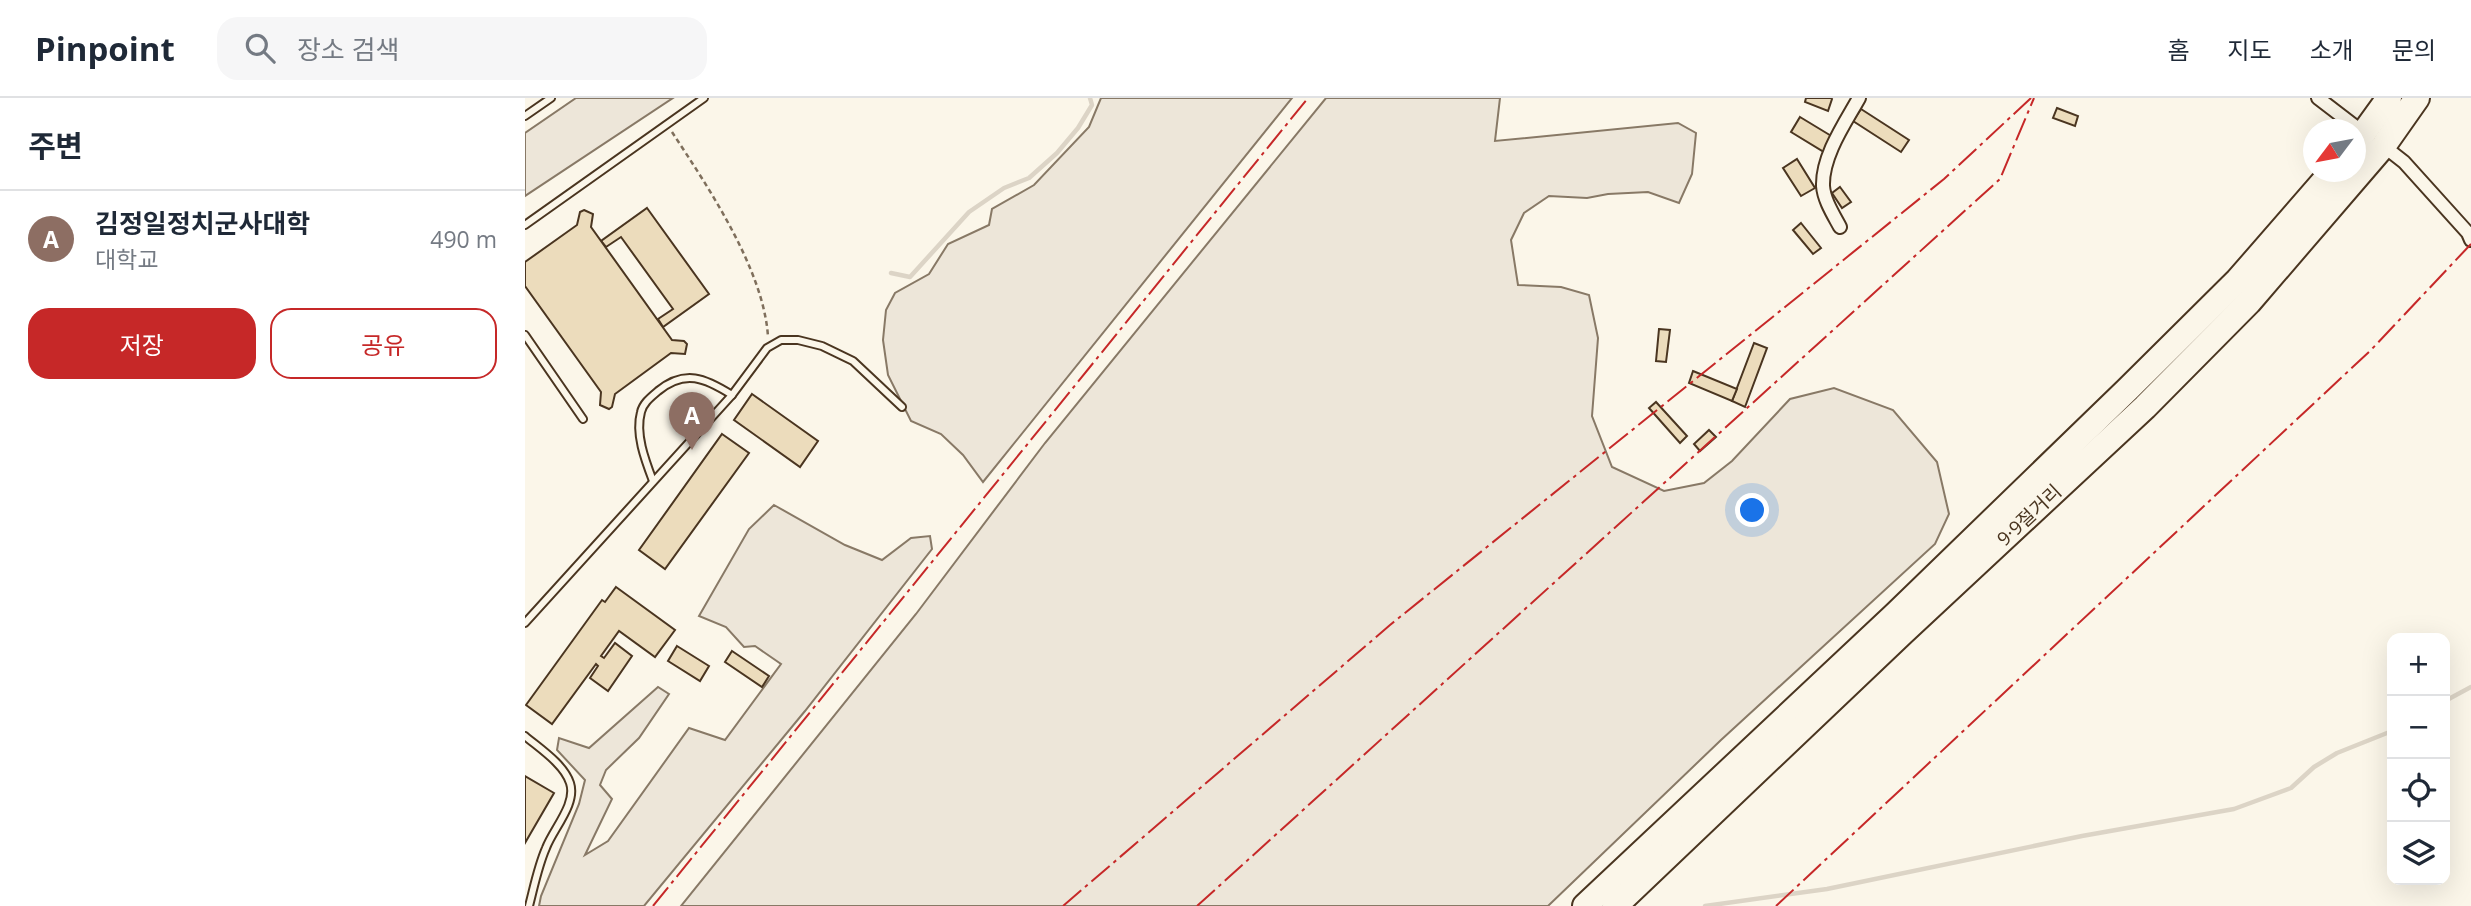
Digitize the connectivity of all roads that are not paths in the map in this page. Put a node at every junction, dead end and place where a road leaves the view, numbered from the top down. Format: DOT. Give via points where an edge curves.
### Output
graph roads {
  1 [pos="551,98"];
  2 [pos="704,98"];
  3 [pos="1859,98"];
  4 [pos="2318,98"];
  5 [pos="2389,98"];
  6 [pos="2417,98"];
  7 [pos="525,116"];
  8 [pos="2368,141"];
  9 [pos="2323,182"];
  10 [pos="525,225"];
  11 [pos="1840,227"];
  12 [pos="2471,240"];
  13 [pos="525,335"];
  14 [pos="731,395"];
  15 [pos="902,407"];
  16 [pos="583,419"];
  17 [pos="653,481"];
  18 [pos="525,623"];
  19 [pos="525,736"];
  20 [pos="529,906"];
  21 [pos="1585,906"];
  22 [pos="1615,906"];
  1 -- 7 [label="lane"];
  2 -- 10 [label="lane"];
  3 -- 11 [label="street" via="1825,171 1823,188"];
  4 -- 8 [label="street"];
  5 -- 8 [label="highway, 9·9절거리"];
  6 -- 8 [label="highway, 9·9절거리"];
  8 -- 12 [label="street" via="2404,162"];
  8 -- 22 [label="highway, 9·9절거리" via="2249,302 2145,407"];
  9 -- 21 [label="highway, 9·9절거리" via="2238,280 2127,390"];
  13 -- 16 [label="lane"];
  14 -- 15 [label="lane" via="767,348 781,340 798,340 853,361"];
  14 -- 17 [label="lane"];
  14 -- 17 [label="lane" via="711,382 686,377 650,397 639,427"];
  17 -- 18 [label="lane"];
  19 -- 20 [label="lane" via="559,766 572,790 545,849"];
}
